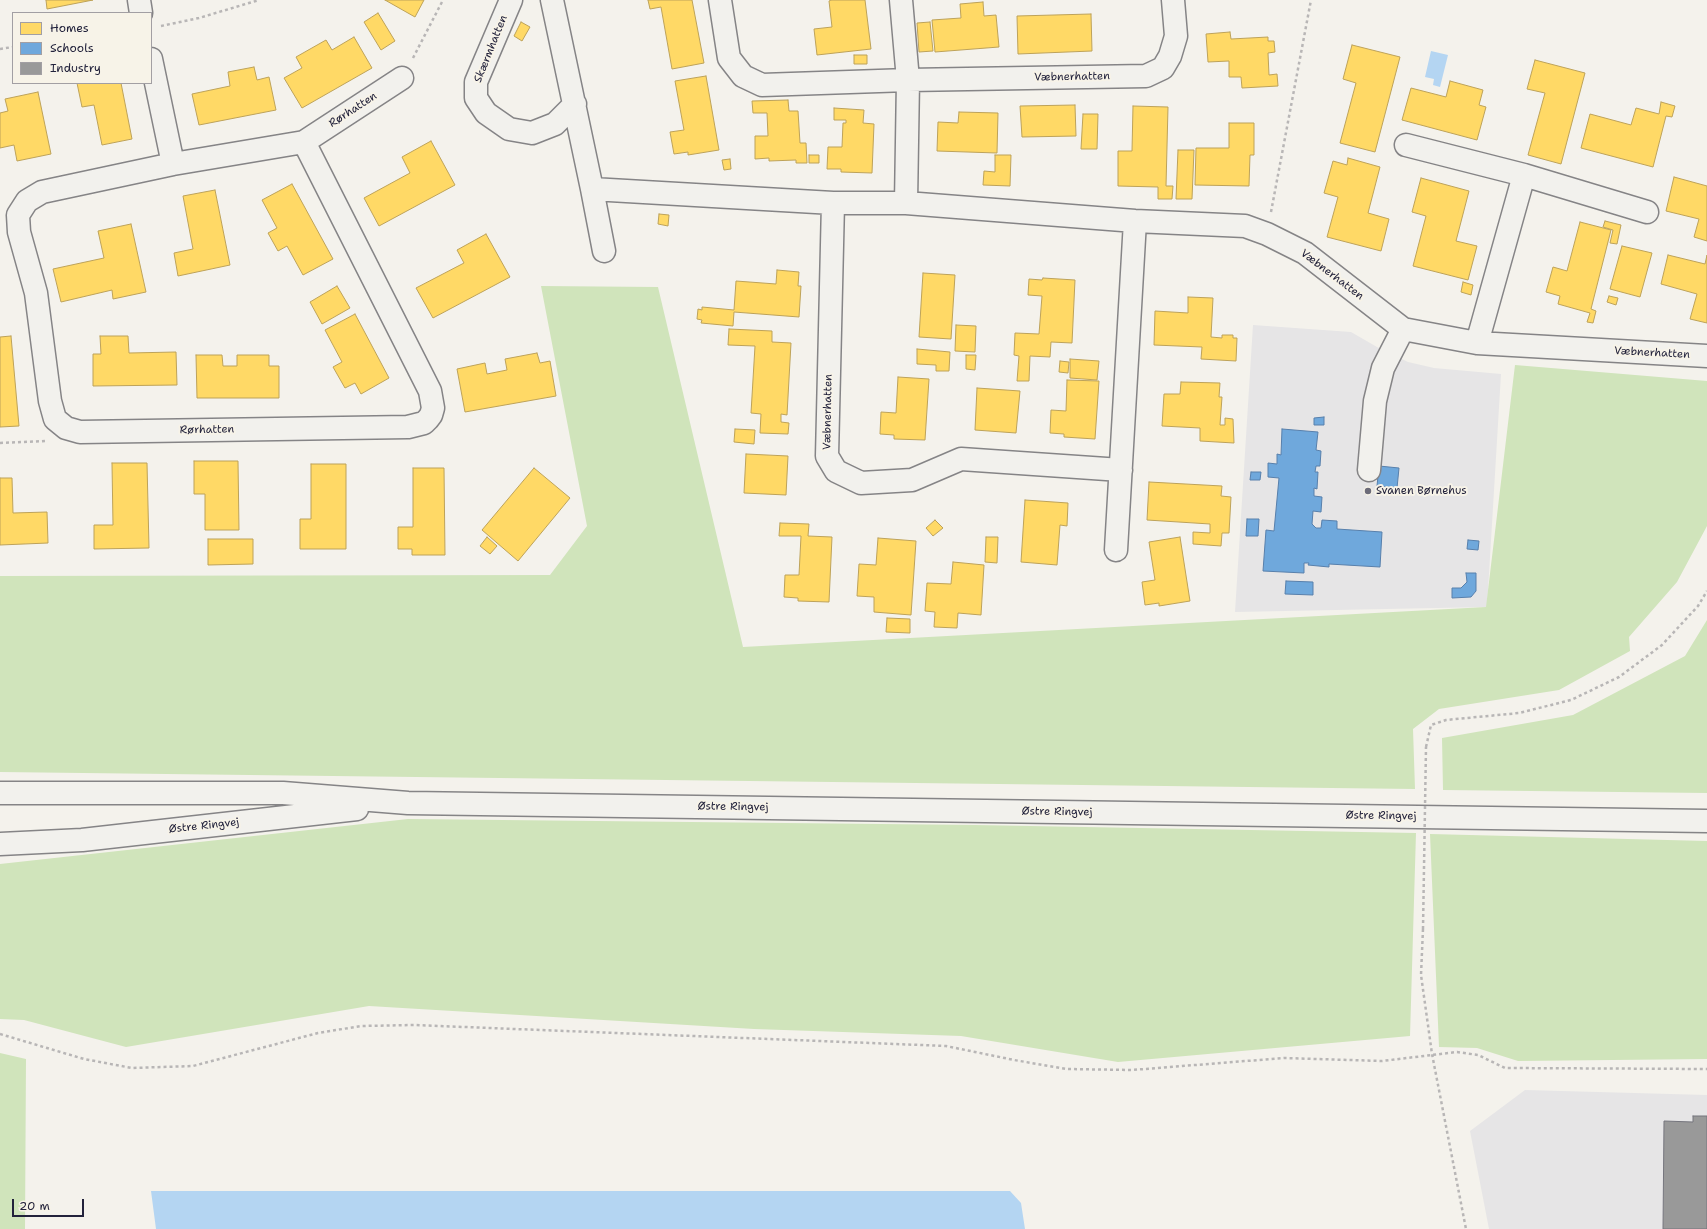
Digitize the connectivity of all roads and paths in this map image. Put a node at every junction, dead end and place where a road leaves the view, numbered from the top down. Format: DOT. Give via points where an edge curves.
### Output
graph roads {
  1 [pos="138,0"];
  2 [pos="259,0"];
  3 [pos="442,0"];
  4 [pos="511,0"];
  5 [pos="552,0"];
  6 [pos="720,0"];
  7 [pos="901,0"];
  8 [pos="1173,0"];
  9 [pos="1311,0"];
  10 [pos="145,12"];
  11 [pos="152,20"];
  12 [pos="12,47"];
  13 [pos="0,49"];
  14 [pos="152,64"];
  15 [pos="402,78"];
  16 [pos="908,80"];
  17 [pos="574,104"];
  18 [pos="304,142"];
  19 [pos="1406,145"];
  20 [pos="173,164"];
  21 [pos="1524,175"];
  22 [pos="592,188"];
  23 [pos="833,203"];
  24 [pos="906,203"];
  25 [pos="1647,212"];
  26 [pos="1135,221"];
  27 [pos="1267,234"];
  28 [pos="604,251"];
  29 [pos="1403,329"];
  30 [pos="1477,343"];
  31 [pos="1707,356"];
  32 [pos="66,428"];
  33 [pos="0,443"];
  34 [pos="1121,470"];
  35 [pos="1368,470"];
  36 [pos="1116,550"];
  37 [pos="1707,591"];
  38 [pos="0,793"];
  39 [pos="408,803"];
  40 [pos="1707,821"];
  41 [pos="0,844"];
  42 [pos="0,1034"];
  43 [pos="1432,1054"];
  44 [pos="1707,1069"];
  45 [pos="1466,1229"];
  1 -- 10 [label="street"];
  2 -- 11 [label="path" via="199,18"];
  3 -- 15 [label="path"];
  4 -- 17 [label="street, Skærmhatten" via="476,82 476,98 486,113 509,128 532,132 555,124"];
  5 -- 17 [label="street"];
  6 -- 16 [label="street, Væbnerhatten" via="729,58 743,76 762,85"];
  7 -- 16 [label="street"];
  8 -- 16 [label="street, Væbnerhatten" via="1176,36 1170,56 1163,68 1146,76"];
  9 -- 27 [label="path"];
  12 -- 13 [label="path"];
  14 -- 20 [label="street"];
  15 -- 18 [label="street, Rørhatten"];
  16 -- 24 [label="street"];
  17 -- 22 [label="street"];
  18 -- 20 [label="street, Rørhatten"];
  18 -- 32 [label="street, Rørhatten" via="430,391 433,408 424,424 408,427 80,432"];
  19 -- 21 [label="street"];
  20 -- 32 [label="street, Rørhatten" via="42,192 26,201 18,215 19,232 36,293 50,401 55,419"];
  21 -- 25 [label="street"];
  21 -- 30 [label="street"];
  22 -- 23 [label="street, Væbnerhatten"];
  22 -- 28 [label="street"];
  23 -- 24 [label="street, Væbnerhatten"];
  23 -- 34 [label="street, Væbnerhatten" via="827,456 836,471 861,483 912,480 961,459"];
  24 -- 26 [label="street, Væbnerhatten"];
  26 -- 27 [label="street, Væbnerhatten" via="1245,226"];
  26 -- 34 [label="street"];
  27 -- 29 [label="street, Væbnerhatten" via="1305,252"];
  29 -- 30 [label="street, Væbnerhatten"];
  29 -- 35 [label="street" via="1383,368 1375,400"];
  30 -- 31 [label="street, Væbnerhatten"];
  32 -- 33 [label="path" via="44,442"];
  34 -- 36 [label="street"];
  37 -- 43 [label="path, bridge" via="1698,606 1662,645 1619,677 1571,700 1520,713 1446,720 1431,725 1426,747 1422,975"];
  38 -- 39 [label="street, Østre Ringvej" via="283,793"];
  39 -- 40 [label="street, Østre Ringvej"];
  39 -- 41 [label="street, Østre Ringvej" via="82,840"];
  42 -- 43 [label="path" via="84,1059 132,1068 193,1066 318,1033 361,1026 414,1025 946,1046 1022,1062 1096,1069 1132,1070 1284,1058 1382,1061"];
  43 -- 44 [label="path" via="1457,1052 1478,1056 1505,1068"];
  43 -- 45 [label="path"];
}
